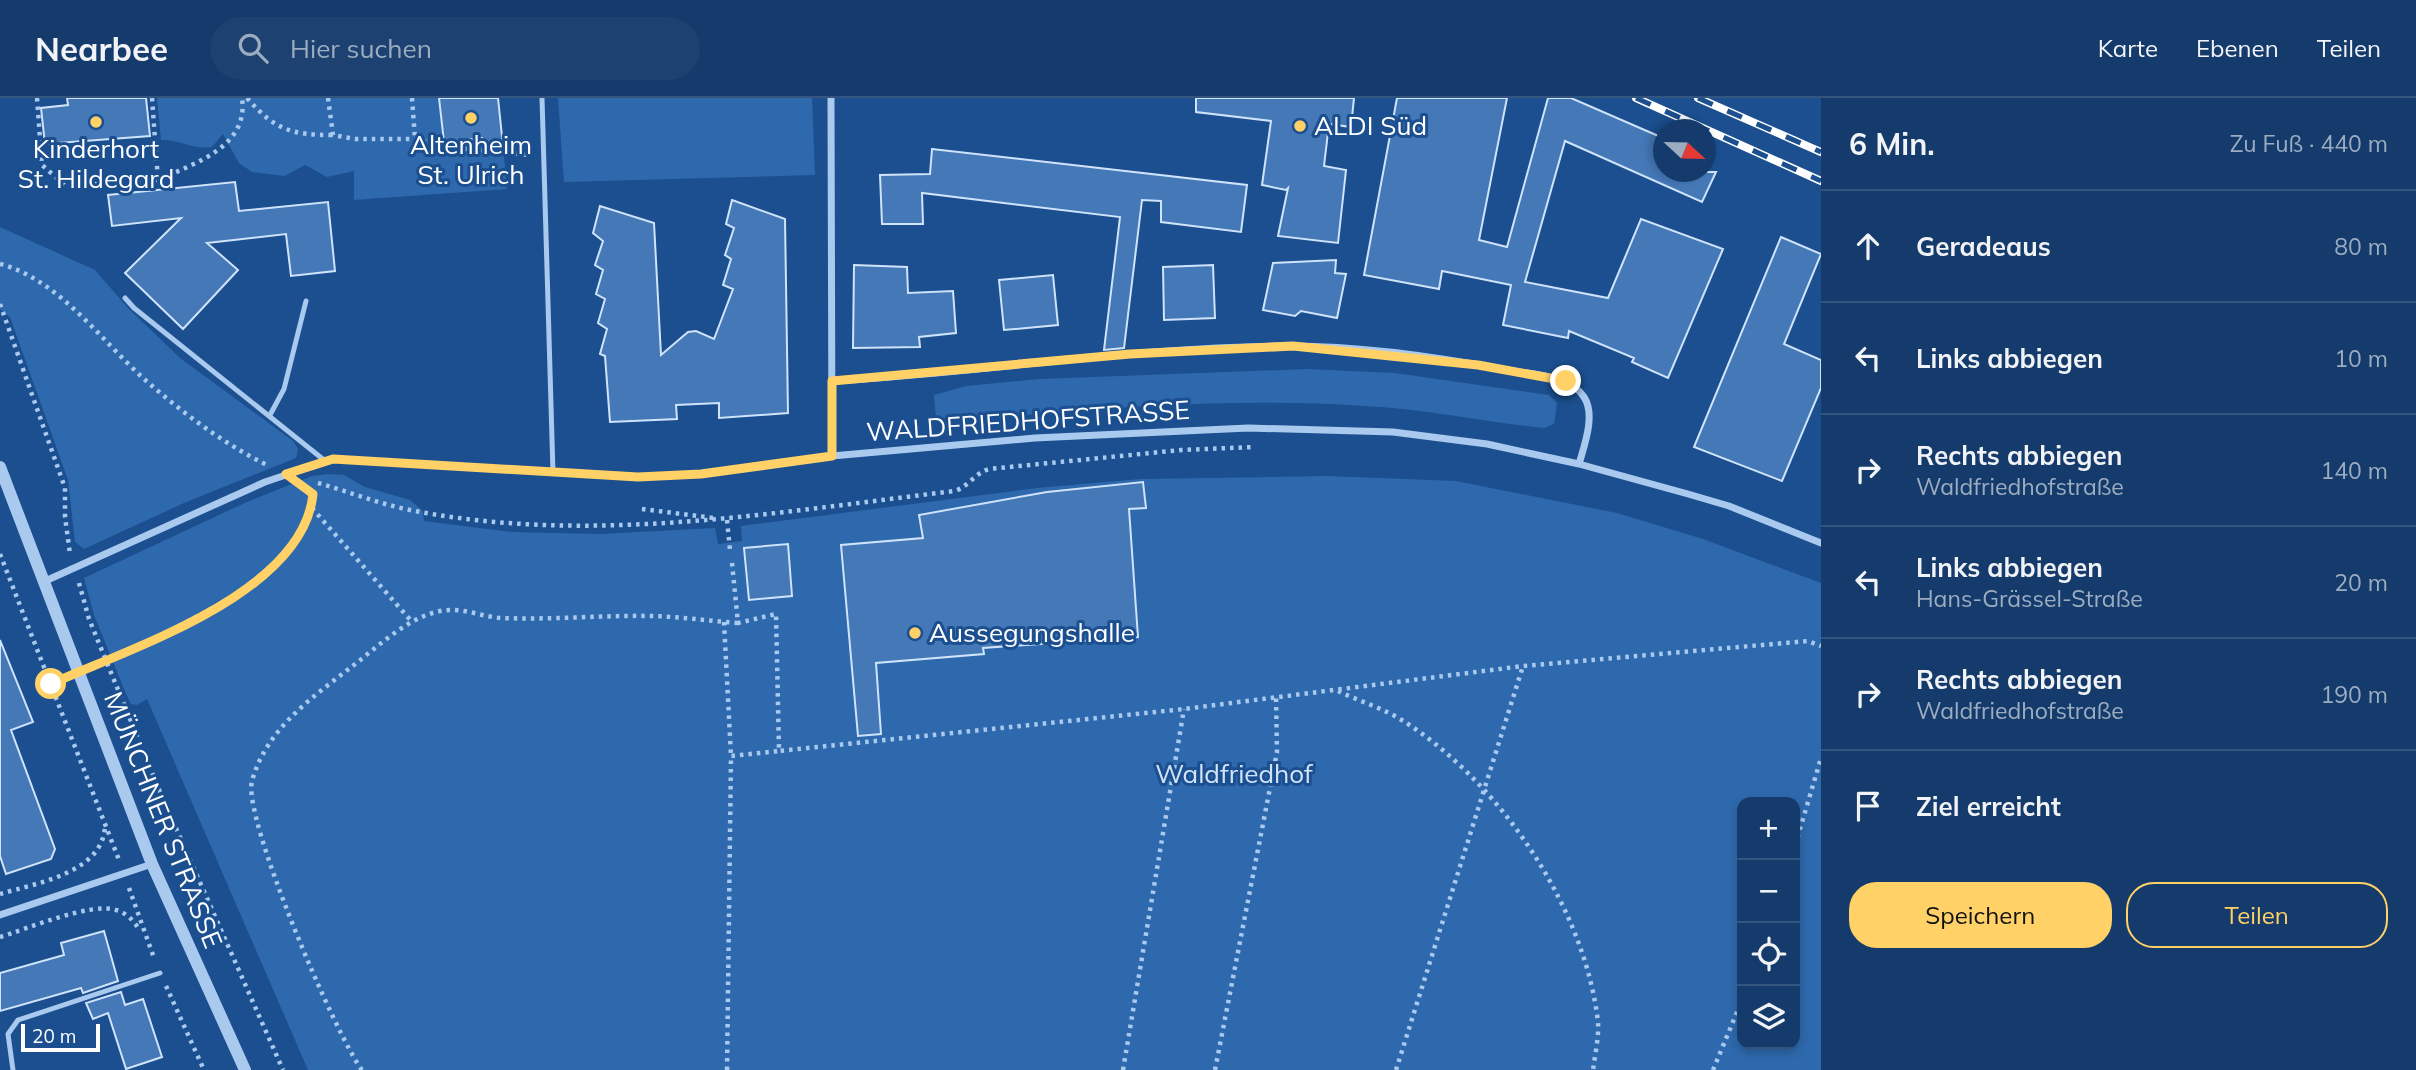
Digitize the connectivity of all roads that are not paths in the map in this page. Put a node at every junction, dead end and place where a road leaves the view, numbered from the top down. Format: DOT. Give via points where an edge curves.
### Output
graph roads {
  1 [pos="542,98"];
  2 [pos="831,98"];
  3 [pos="125,298"];
  4 [pos="306,301"];
  5 [pos="832,381"];
  6 [pos="270,415"];
  7 [pos="832,456"];
  8 [pos="324,460"];
  9 [pos="1579,464"];
  10 [pos="0,467"];
  11 [pos="553,474"];
  12 [pos="1821,543"];
  13 [pos="43,583"];
  14 [pos="152,864"];
  15 [pos="0,915"];
  16 [pos="160,973"];
  17 [pos="9,1045"];
  18 [pos="0,1047"];
  19 [pos="13,1070"];
  20 [pos="245,1070"];
  1 -- 11 [label="lane"];
  2 -- 5 [label="street"];
  3 -- 6 [label="lane"];
  4 -- 6 [label="lane" via="284,389"];
  5 -- 7 [label="street"];
  5 -- 9 [label="street, WALDFRIEDHOFSTRASSE" via="1130,354 1293,346 1361,351 1566,381 1585,398 1589,423"];
  6 -- 8 [label="lane"];
  7 -- 9 [label="street, WALDFRIEDHOFSTRASSE" via="1118,432 1345,429 1455,438"];
  7 -- 11 [label="street, WALDFRIEDHOFSTRASSE" via="701,474"];
  8 -- 11 [label="street, WALDFRIEDHOFSTRASSE" via="393,460"];
  8 -- 13 [label="street, WALDFRIEDHOFSTRASSE"];
  9 -- 12 [label="street, WALDFRIEDHOFSTRASSE" via="1729,506"];
  10 -- 13 [label="street, MÜNCHNER STRASSE"];
  13 -- 14 [label="street, MÜNCHNER STRASSE"];
  14 -- 15 [label="street"];
  14 -- 20 [label="street, MÜNCHNER STRASSE"];
  16 -- 17 [label="lane" via="18,1020 10,1027"];
  17 -- 18 [label="lane"];
  17 -- 19 [label="lane"];
}
